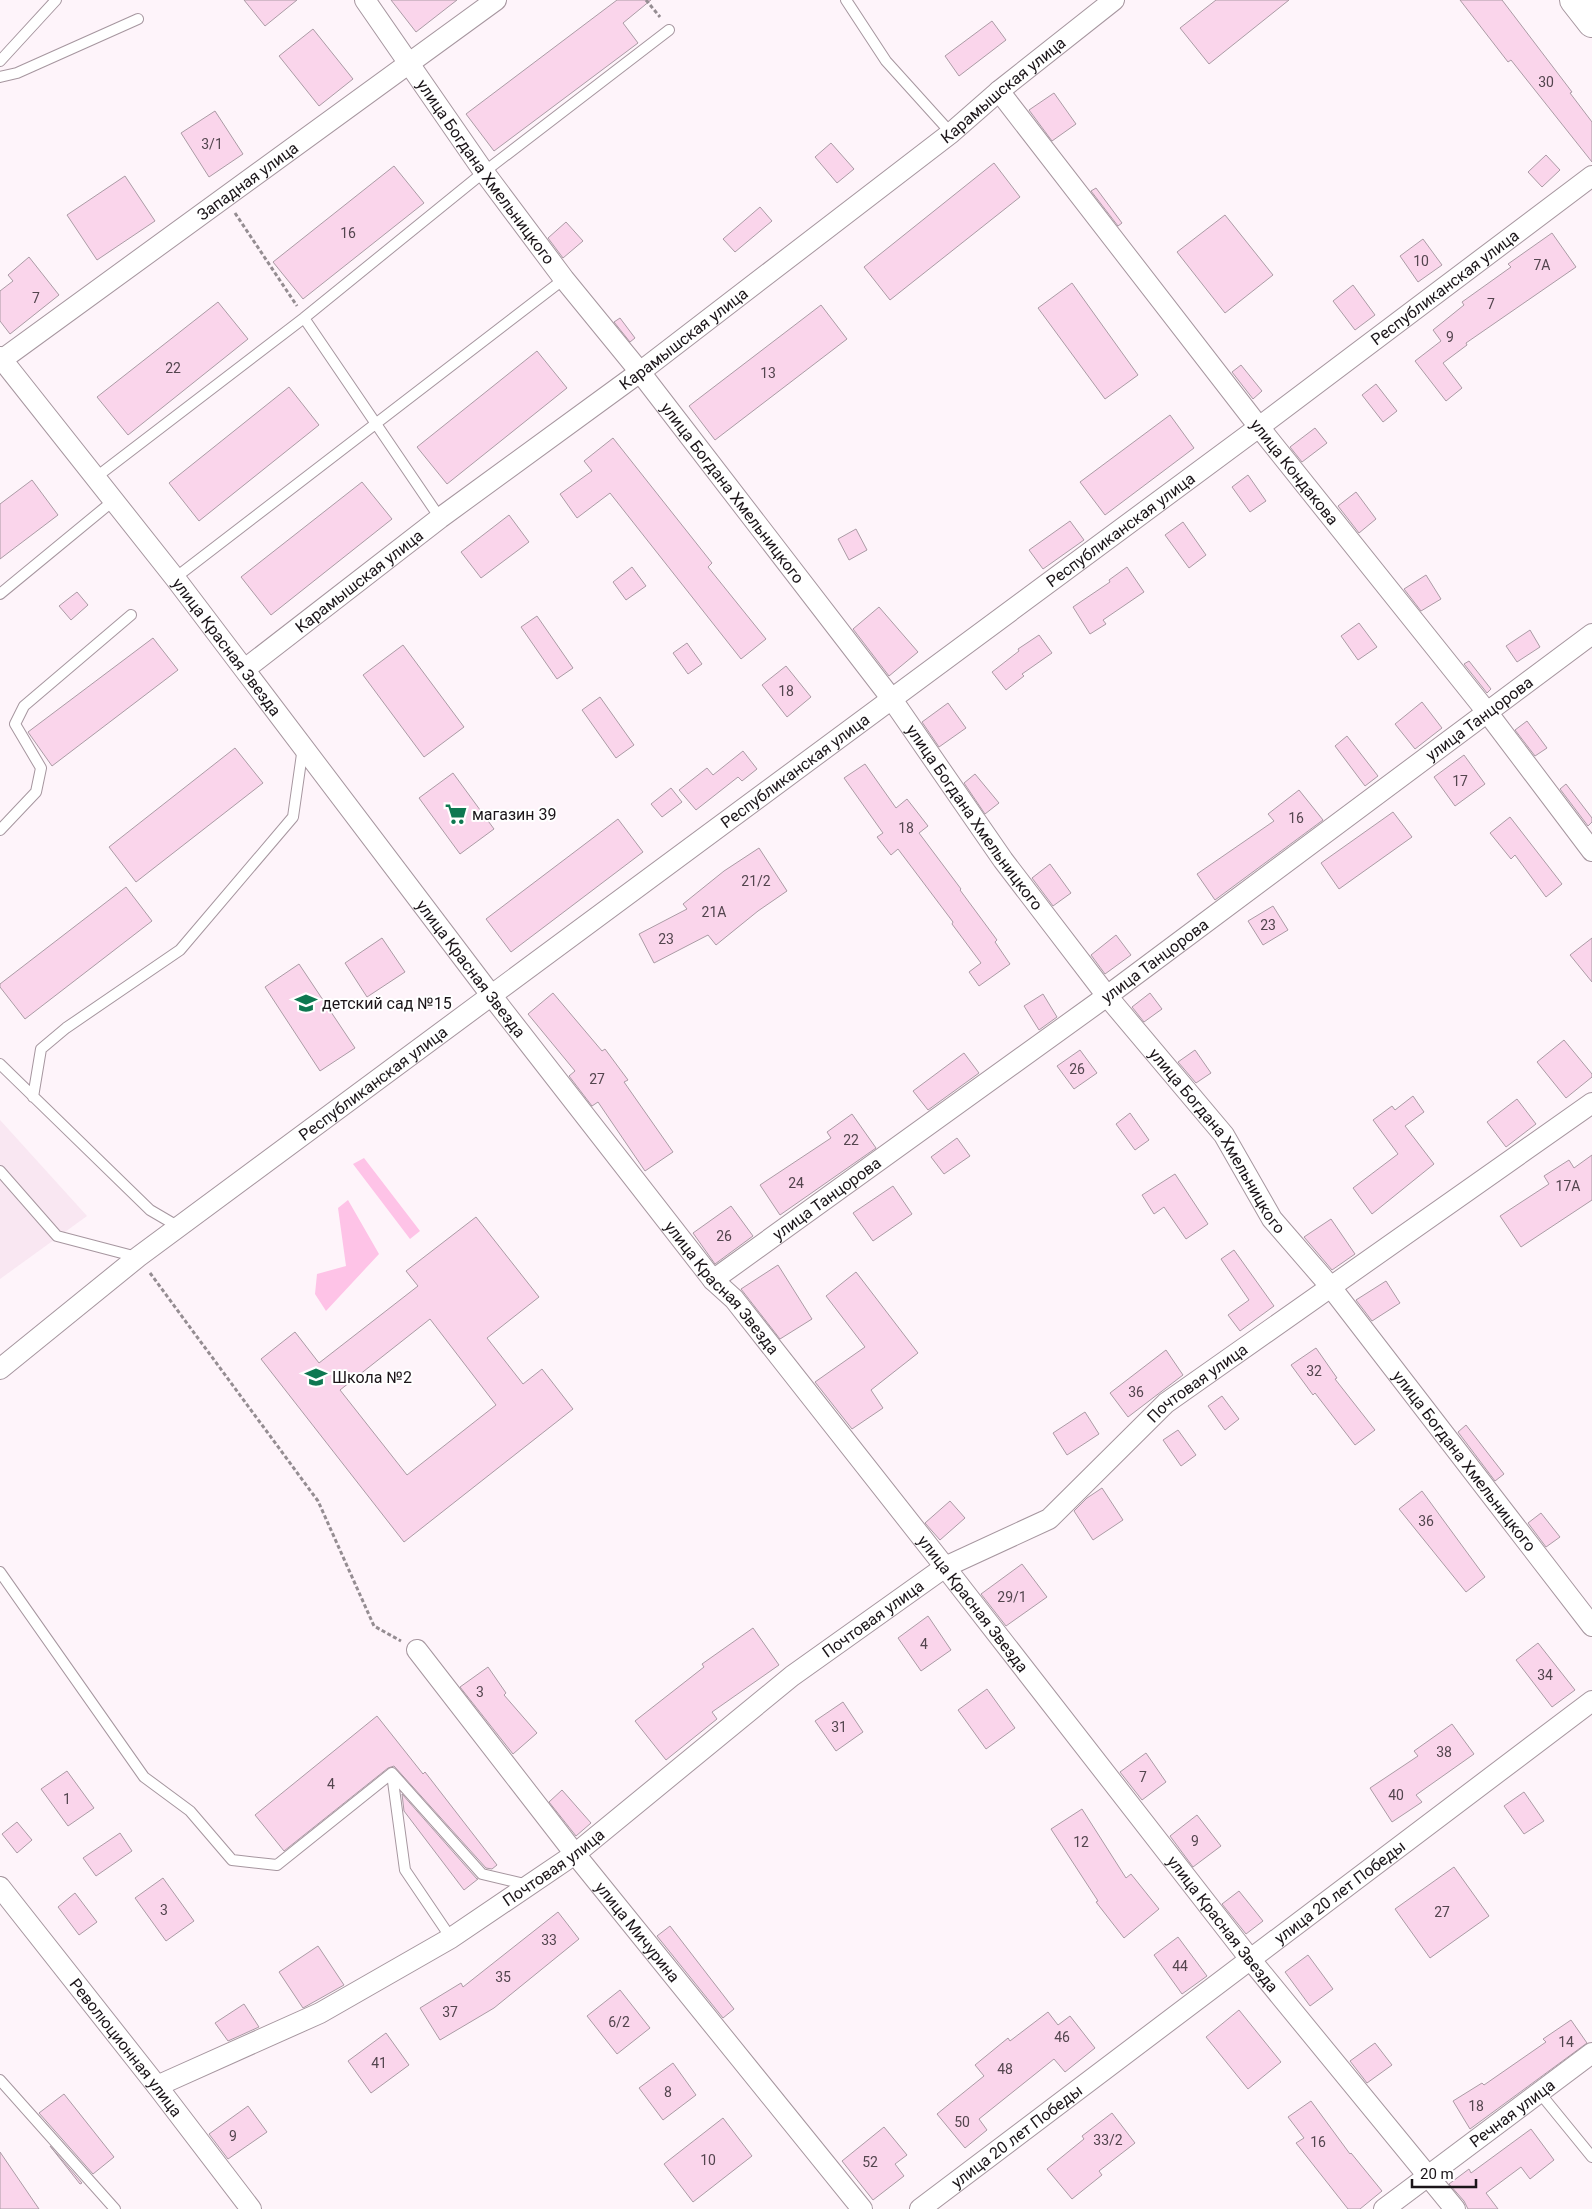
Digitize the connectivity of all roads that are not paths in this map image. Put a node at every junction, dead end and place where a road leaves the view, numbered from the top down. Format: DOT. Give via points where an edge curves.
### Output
graph roads {
  1 [pos="56,0"];
  2 [pos="365,0"];
  3 [pos="496,0"];
  4 [pos="846,0"];
  5 [pos="1114,0"];
  6 [pos="1574,0"];
  7 [pos="138,19"];
  8 [pos="1592,23"];
  9 [pos="669,30"];
  10 [pos="0,61"];
  11 [pos="410,63"];
  12 [pos="0,76"];
  13 [pos="999,91"];
  14 [pos="951,133"];
  15 [pos="484,172"];
  16 [pos="1592,176"];
  17 [pos="564,278"];
  18 [pos="304,318"];
  19 [pos="1,359"];
  20 [pos="640,372"];
  21 [pos="376,425"];
  22 [pos="1259,427"];
  23 [pos="95,478"];
  24 [pos="113,501"];
  25 [pos="440,518"];
  26 [pos="175,578"];
  27 [pos="0,594"];
  28 [pos="131,615"];
  29 [pos="1592,634"];
  30 [pos="245,669"];
  31 [pos="891,698"];
  32 [pos="1487,712"];
  33 [pos="304,746"];
  34 [pos="0,830"];
  35 [pos="1592,851"];
  36 [pos="492,994"];
  37 [pos="1107,996"];
  38 [pos="0,1064"];
  39 [pos="33,1097"];
  40 [pos="1592,1104"];
  41 [pos="0,1172"];
  42 [pos="179,1227"];
  43 [pos="138,1257"];
  44 [pos="713,1280"];
  45 [pos="1330,1286"];
  46 [pos="0,1370"];
  47 [pos="945,1567"];
  48 [pos="0,1572"];
  49 [pos="1592,1626"];
  50 [pos="416,1650"];
  51 [pos="1592,1700"];
  52 [pos="392,1773"];
  53 [pos="575,1854"];
  54 [pos="528,1885"];
  55 [pos="0,1887"];
  56 [pos="451,1938"];
  57 [pos="1250,1959"];
  58 [pos="1592,2053"];
  59 [pos="0,2080"];
  60 [pos="157,2086"];
  61 [pos="1540,2092"];
  62 [pos="1592,2156"];
  63 [pos="1429,2175"];
  64 [pos="115,2209"];
  65 [pos="251,2209"];
  66 [pos="862,2209"];
  67 [pos="920,2209"];
  68 [pos="1384,2209"];
  69 [pos="1455,2209"];
  1 -- 10 [label="lane"];
  2 -- 11 [label="street, улица Богдана Хмельницкого"];
  3 -- 11 [label="street, Западная улица"];
  4 -- 14 [label="lane" via="886,61"];
  5 -- 13 [label="street, Карамышская улица"];
  6 -- 8 [label="street"];
  7 -- 12 [label="lane" via="17,73"];
  9 -- 15 [label="lane"];
  11 -- 15 [label="street, улица Богдана Хмельницкого"];
  11 -- 19 [label="street, Западная улица"];
  13 -- 14 [label="street, Карамышская улица"];
  13 -- 22 [label="street, улица Кондакова"];
  14 -- 20 [label="street, Карамышская улица"];
  15 -- 17 [label="street, улица Богдана Хмельницкого"];
  15 -- 18 [label="lane"];
  16 -- 22 [label="street, Республиканская улица"];
  17 -- 20 [label="street, улица Богдана Хмельницкого"];
  17 -- 21 [label="lane"];
  18 -- 21 [label="lane"];
  18 -- 23 [label="lane"];
  19 -- 23 [label="street, улица Красная Звезда"];
  20 -- 25 [label="street, Карамышская улица"];
  20 -- 31 [label="street, улица Богдана Хмельницкого"];
  21 -- 25 [label="lane"];
  21 -- 26 [label="lane"];
  22 -- 31 [label="street, Республиканская улица"];
  22 -- 32 [label="street, улица Кондакова"];
  23 -- 24 [label="street, улица Красная Звезда"];
  24 -- 26 [label="street, улица Красная Звезда"];
  24 -- 27 [label="lane"];
  25 -- 30 [label="street, Карамышская улица"];
  26 -- 30 [label="street, улица Красная Звезда"];
  28 -- 34 [label="lane" via="24,706 16,724 41,768 36,792"];
  29 -- 32 [label="street, улица Танцорова"];
  30 -- 33 [label="street, улица Красная Звезда"];
  31 -- 36 [label="street, Республиканская улица"];
  31 -- 37 [label="street, улица Богдана Хмельницкого" via="1002,860"];
  32 -- 35 [label="street, улица Кондакова"];
  32 -- 37 [label="street, улица Танцорова"];
  33 -- 36 [label="street, улица Красная Звезда"];
  33 -- 39 [label="lane" via="293,816 180,950 66,1028 41,1049"];
  36 -- 42 [label="street, Республиканская улица"];
  36 -- 44 [label="street, улица Красная Звезда"];
  37 -- 44 [label="street, улица Танцорова"];
  37 -- 45 [label="street, улица Богдана Хмельницкого" via="1224,1135 1272,1219"];
  38 -- 39 [label="lane"];
  39 -- 42 [label="lane" via="150,1210"];
  40 -- 45 [label="street, Почтовая улица"];
  41 -- 43 [label="lane" via="57,1236"];
  42 -- 43 [label="street, Республиканская улица"];
  43 -- 46 [label="street, Республиканская улица"];
  44 -- 47 [label="street, улица Красная Звезда" via="734,1299"];
  45 -- 47 [label="street, Почтовая улица" via="1166,1404 1049,1519"];
  45 -- 49 [label="street, улица Богдана Хмельницкого"];
  47 -- 53 [label="street, Почтовая улица" via="792,1676"];
  47 -- 57 [label="street, улица Красная Звезда"];
  48 -- 52 [label="lane" via="144,1777 190,1812 232,1860 277,1865"];
  50 -- 53 [label="street, улица Мичурина"];
  51 -- 57 [label="street, улица 20 лет Победы"];
  52 -- 54 [label="lane" via="482,1874"];
  52 -- 56 [label="lane" via="405,1870"];
  53 -- 54 [label="street, Почтовая улица"];
  53 -- 66 [label="street, улица Мичурина"];
  54 -- 56 [label="street, Почтовая улица"];
  55 -- 60 [label="street, Революционная улица"];
  56 -- 60 [label="street, Почтовая улица" via="320,2013"];
  57 -- 63 [label="street, улица Красная Звезда"];
  57 -- 67 [label="street, улица 20 лет Победы"];
  58 -- 61 [label="street, Речная улица"];
  59 -- 64 [label="lane"];
  60 -- 65 [label="street, Революционная улица"];
  61 -- 62 [label="lane"];
  61 -- 63 [label="street, Речная улица"];
  63 -- 68 [label="street, Речная улица"];
  63 -- 69 [label="street, улица Красная Звезда"];
}
